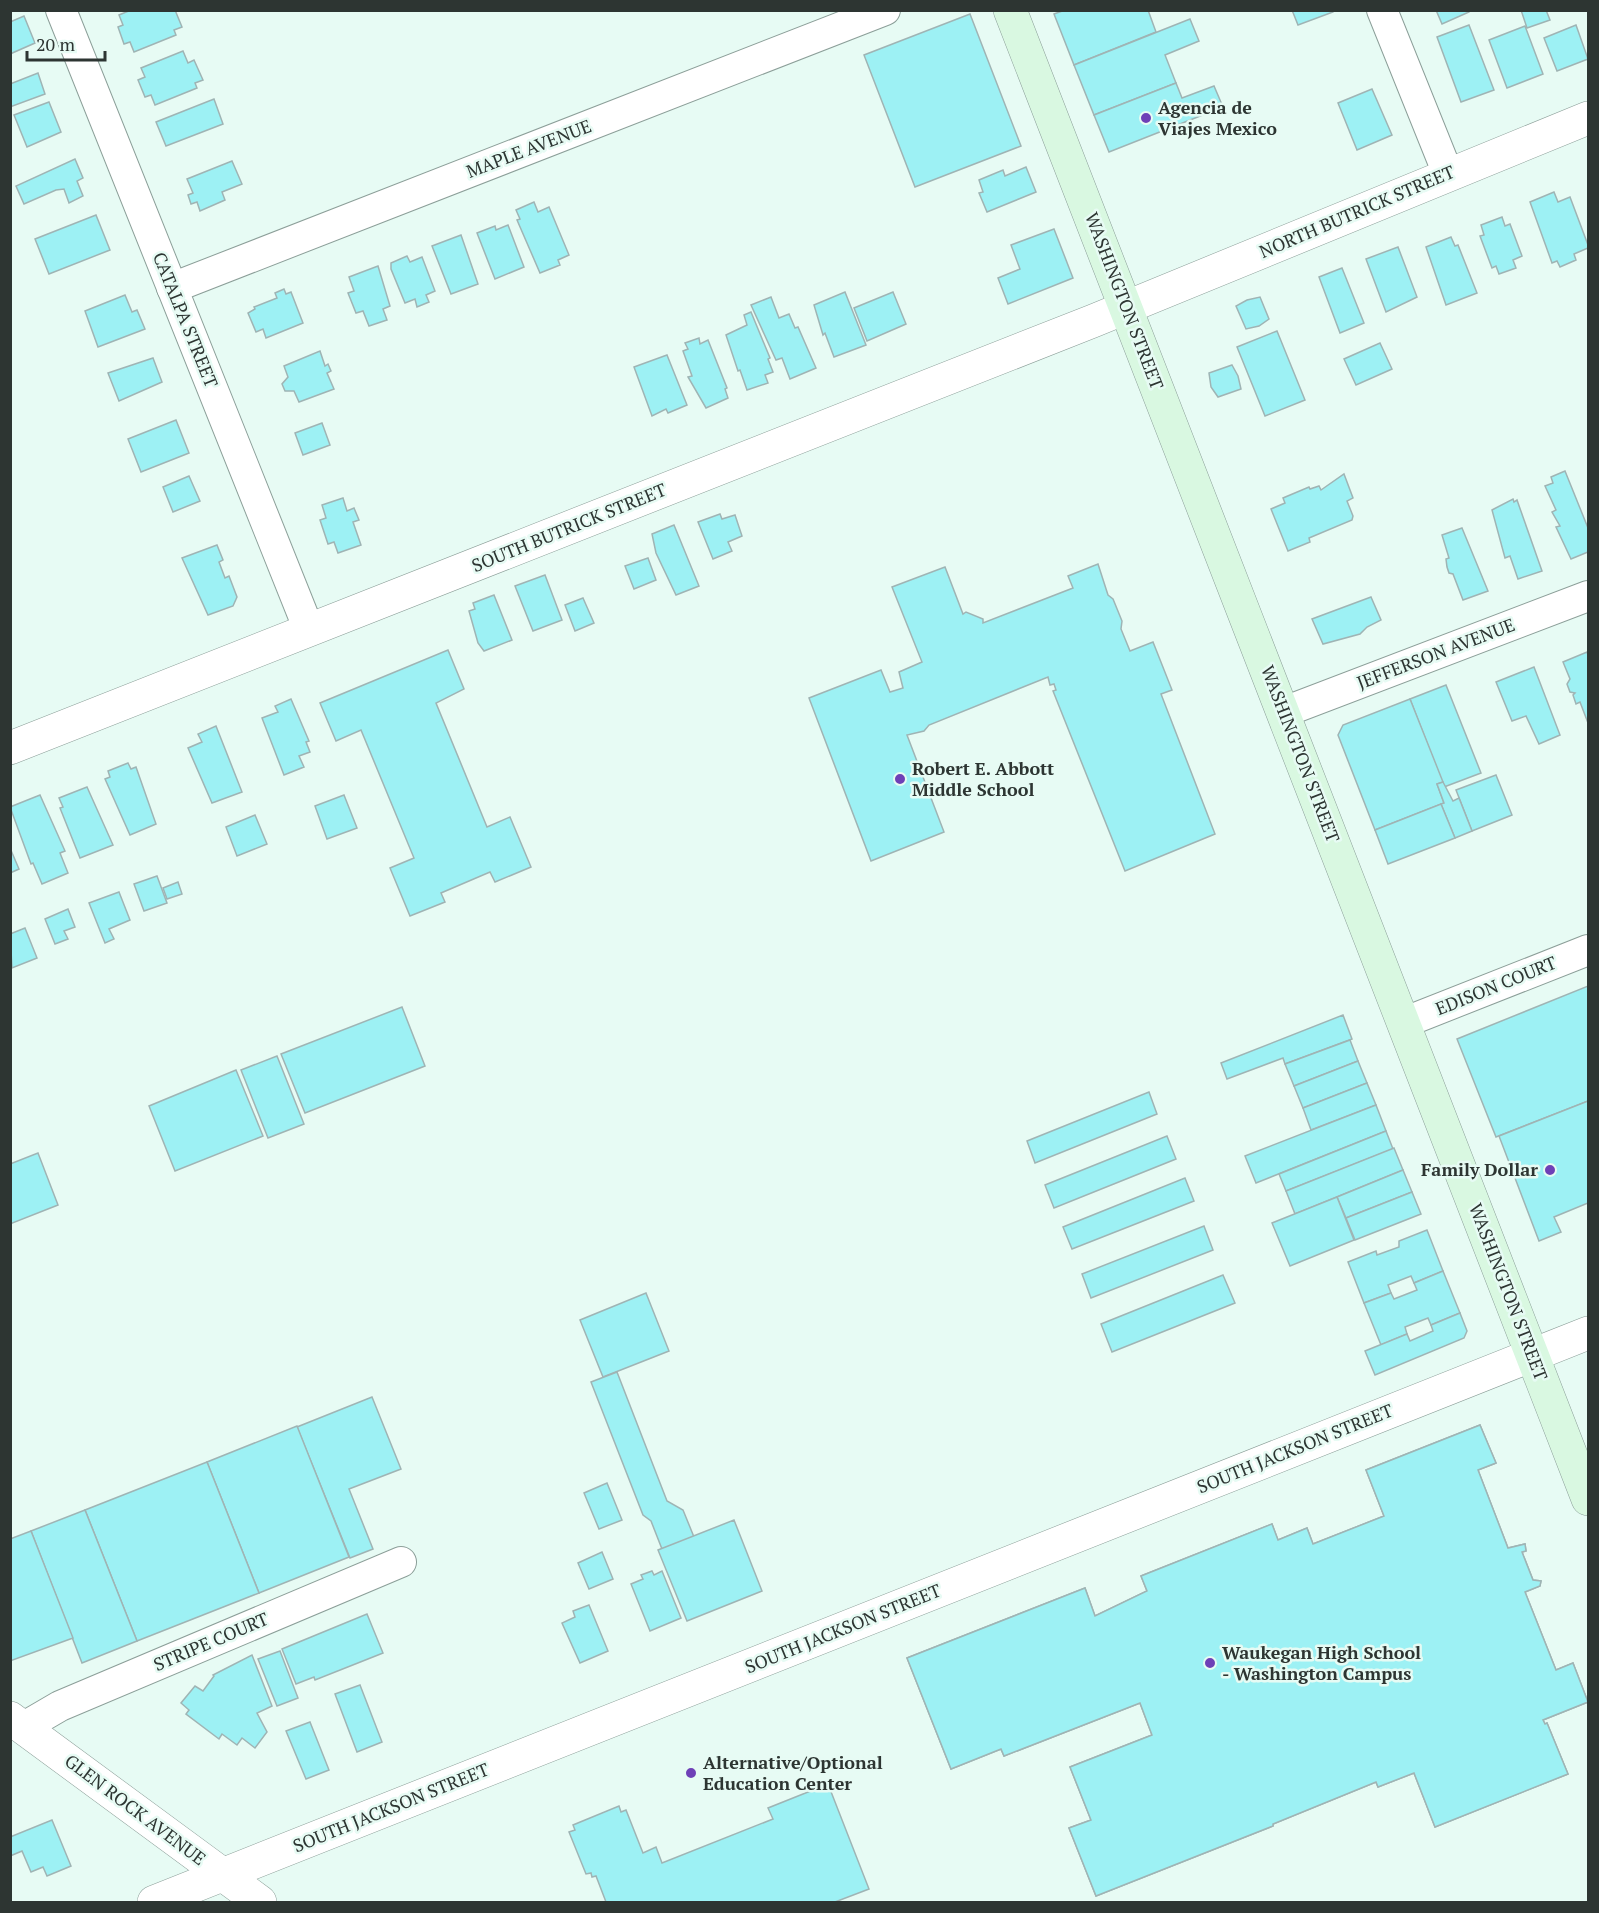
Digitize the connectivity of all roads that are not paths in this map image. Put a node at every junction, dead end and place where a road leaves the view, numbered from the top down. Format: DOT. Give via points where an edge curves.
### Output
graph roads {
  1 [pos="61,10"];
  2 [pos="885,10"];
  3 [pos="1010,10"];
  4 [pos="1383,10"];
  5 [pos="1588,118"];
  6 [pos="1448,174"];
  7 [pos="172,288"];
  8 [pos="1127,307"];
  9 [pos="1588,596"];
  10 [pos="309,630"];
  11 [pos="1284,712"];
  12 [pos="13,740"];
  13 [pos="1588,950"];
  14 [pos="1403,1023"];
  15 [pos="1588,1333"];
  16 [pos="1532,1355"];
  17 [pos="1588,1499"];
  18 [pos="401,1562"];
  19 [pos="17,1722"];
  20 [pos="222,1875"];
  21 [pos="154,1902"];
  22 [pos="260,1902"];
  1 -- 7 [label="street, CATALPA STREET"];
  2 -- 7 [label="street, MAPLE AVENUE"];
  3 -- 8 [label="main road, WASHINGTON STREET"];
  4 -- 6 [label="street"];
  5 -- 6 [label="street, NORTH BUTRICK STREET"];
  6 -- 8 [label="street, NORTH BUTRICK STREET"];
  7 -- 10 [label="street, CATALPA STREET"];
  8 -- 10 [label="street, SOUTH BUTRICK STREET"];
  8 -- 11 [label="main road, WASHINGTON STREET"];
  9 -- 11 [label="street, JEFFERSON AVENUE"];
  10 -- 12 [label="street, SOUTH BUTRICK STREET"];
  11 -- 14 [label="main road, WASHINGTON STREET"];
  13 -- 14 [label="street, EDISON COURT"];
  14 -- 16 [label="main road, WASHINGTON STREET"];
  15 -- 16 [label="street, SOUTH JACKSON STREET"];
  16 -- 17 [label="main road, WASHINGTON STREET"];
  16 -- 20 [label="street, SOUTH JACKSON STREET"];
  18 -- 19 [label="street, STRIPE COURT"];
  19 -- 20 [label="street, GLEN ROCK AVENUE"];
  20 -- 21 [label="street, SOUTH JACKSON STREET"];
  20 -- 22 [label="street, GLEN ROCK AVENUE"];
}
